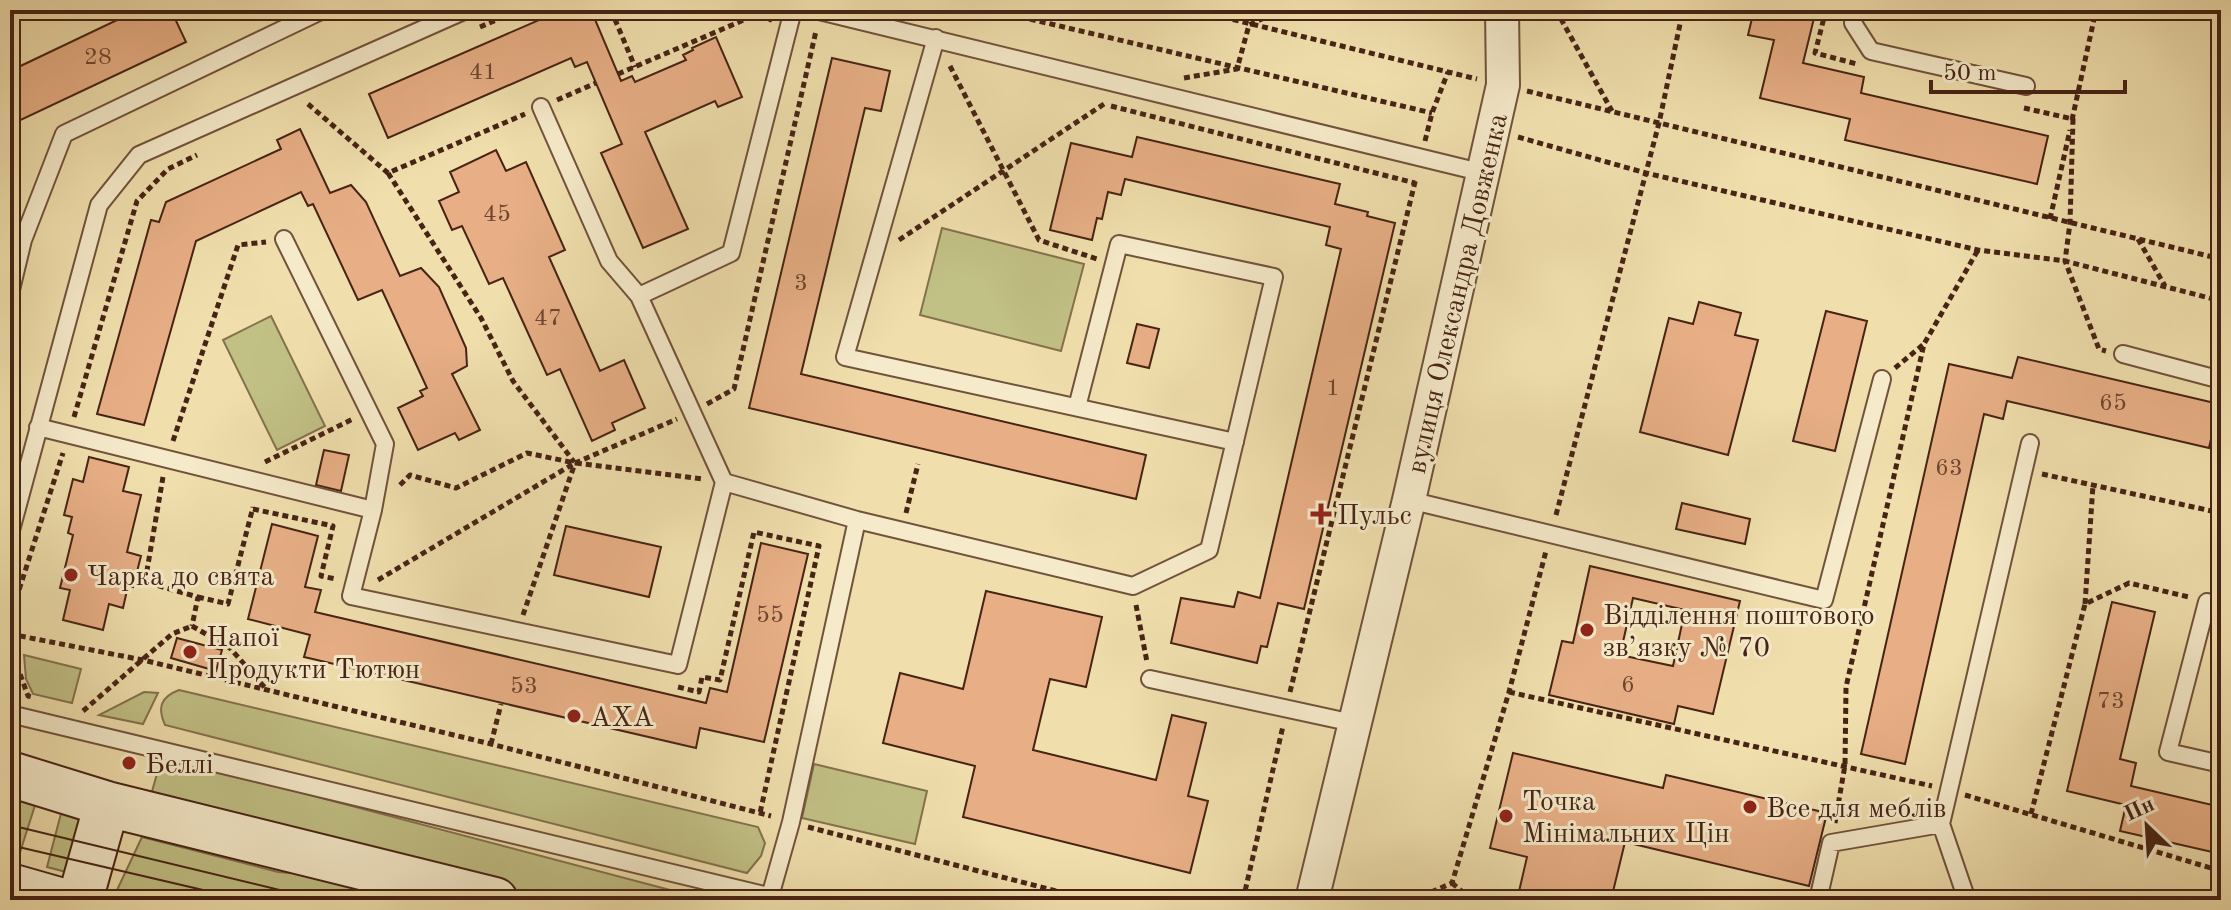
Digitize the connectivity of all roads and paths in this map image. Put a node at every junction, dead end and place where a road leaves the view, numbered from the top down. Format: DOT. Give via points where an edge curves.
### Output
graph roads {
  1 [pos="323,10"];
  2 [pos="466,10"];
  3 [pos="519,10"];
  4 [pos="611,10"];
  5 [pos="793,10"];
  6 [pos="815,10"];
  7 [pos="991,10"];
  8 [pos="1194,10"];
  9 [pos="1281,10"];
  10 [pos="1502,10"];
  11 [pos="1556,10"];
  12 [pos="1683,10"];
  13 [pos="1826,10"];
  14 [pos="1856,10"];
  15 [pos="2096,10"];
  16 [pos="1210,12"];
  17 [pos="754,16"];
  18 [pos="1249,25"];
  19 [pos="477,29"];
  20 [pos="816,31"];
  21 [pos="936,38"];
  22 [pos="635,67"];
  23 [pos="1865,67"];
  24 [pos="1237,69"];
  25 [pos="965,70"];
  26 [pos="1448,72"];
  27 [pos="618,74"];
  28 [pos="1487,82"];
  29 [pos="596,83"];
  30 [pos="1131,86"];
  31 [pos="2026,86"];
  32 [pos="1516,89"];
  33 [pos="322,97"];
  34 [pos="1088,100"];
  35 [pos="308,104"];
  36 [pos="1103,104"];
  37 [pos="2014,106"];
  38 [pos="541,107"];
  39 [pos="294,110"];
  40 [pos="1612,112"];
  41 [pos="1432,113"];
  42 [pos="2073,119"];
  43 [pos="1659,123"];
  44 [pos="1514,136"];
  45 [pos="210,149"];
  46 [pos="1421,158"];
  47 [pos="1003,169"];
  48 [pos="388,173"];
  49 [pos="1484,173"];
  50 [pos="1646,173"];
  51 [pos="1415,183"];
  52 [pos="2050,219"];
  53 [pos="2070,223"];
  54 [pos="284,239"];
  55 [pos="2138,239"];
  56 [pos="1978,250"];
  57 [pos="2221,259"];
  58 [pos="872,260"];
  59 [pos="2065,261"];
  60 [pos="1113,264"];
  61 [pos="2165,287"];
  62 [pos="10,294"];
  63 [pos="639,296"];
  64 [pos="2221,301"];
  65 [pos="1924,344"];
  66 [pos="2123,354"];
  67 [pos="1882,379"];
  68 [pos="2221,380"];
  69 [pos="1077,407"];
  70 [pos="369,411"];
  71 [pos="692,413"];
  72 [pos="38,427"];
  73 [pos="70,433"];
  74 [pos="1235,442"];
  75 [pos="2030,443"];
  76 [pos="167,459"];
  77 [pos="575,463"];
  78 [pos="918,464"];
  79 [pos="2023,471"];
  80 [pos="236,477"];
  81 [pos="724,482"];
  82 [pos="259,483"];
  83 [pos="2093,484"];
  84 [pos="1409,500"];
  85 [pos="373,510"];
  86 [pos="2221,513"];
  87 [pos="857,520"];
  88 [pos="901,531"];
  89 [pos="10,534"];
  90 [pos="1551,534"];
  91 [pos="1133,586"];
  92 [pos="2163,591"];
  93 [pos="351,596"];
  94 [pos="198,597"];
  95 [pos="2207,602"];
  96 [pos="2085,604"];
  97 [pos="10,618"];
  98 [pos="192,626"];
  99 [pos="517,632"];
  100 [pos="10,634"];
  101 [pos="10,646"];
  102 [pos="143,660"];
  103 [pos="1150,679"];
  104 [pos="267,691"];
  105 [pos="1509,692"];
  106 [pos="28,696"];
  107 [pos="501,704"];
  108 [pos="1286,709"];
  109 [pos="83,712"];
  110 [pos="10,714"];
  111 [pos="1353,723"];
  112 [pos="491,744"];
  113 [pos="2221,764"];
  114 [pos="1845,765"];
  115 [pos="10,774"];
  116 [pos="1949,790"];
  117 [pos="107,804"];
  118 [pos="2031,814"];
  119 [pos="782,819"];
  120 [pos="1941,824"];
  121 [pos="804,826"];
  122 [pos="1831,843"];
  123 [pos="2221,871"];
  124 [pos="1452,883"];
  125 [pos="10,886"];
  126 [pos="774,899"];
  127 [pos="59,900"];
  128 [pos="80,900"];
  129 [pos="495,900"];
  130 [pos="1091,900"];
  131 [pos="1243,900"];
  132 [pos="1312,900"];
  133 [pos="1413,900"];
  134 [pos="1472,900"];
  135 [pos="1818,900"];
  136 [pos="1967,900"];
  1 -- 62 [label="lane" via="64,134 23,240"];
  2 -- 72 [label="lane" via="139,155 99,205"];
  3 -- 19 [label="path"];
  4 -- 22 [label="path"];
  5 -- 63 [label="lane" via="731,253"];
  6 -- 21 [label="lane"];
  7 -- 24 [label="path"];
  8 -- 16 [label="path"];
  9 -- 18 [label="path"];
  10 -- 49 [label="street, вулиця Олександра Довженка" via="1503,85"];
  11 -- 40 [label="path"];
  12 -- 43 [label="path"];
  13 -- 23 [label="path" via="1815,53"];
  14 -- 31 [label="lane" via="1853,23 1871,51"];
  15 -- 42 [label="path"];
  16 -- 18 [label="path"];
  17 -- 22 [label="path"];
  18 -- 24 [label="path"];
  18 -- 26 [label="path"];
  20 -- 71 [label="path" via="734,389"];
  21 -- 30 [label="lane"];
  21 -- 58 [label="lane"];
  22 -- 27 [label="path"];
  24 -- 30 [label="path"];
  24 -- 41 [label="path"];
  25 -- 47 [label="path" via="950,66"];
  26 -- 28 [label="path"];
  26 -- 41 [label="path"];
  29 -- 38 [label="path"];
  30 -- 36 [label="path"];
  30 -- 46 [label="lane"];
  32 -- 40 [label="path"];
  33 -- 35 [label="path"];
  34 -- 36 [label="path"];
  35 -- 39 [label="path"];
  35 -- 48 [label="path"];
  36 -- 47 [label="path"];
  36 -- 51 [label="path"];
  37 -- 42 [label="path"];
  38 -- 48 [label="path"];
  38 -- 63 [label="lane" via="609,261"];
  40 -- 43 [label="path"];
  41 -- 46 [label="path"];
  42 -- 52 [label="path"];
  42 -- 53 [label="path"];
  43 -- 50 [label="path"];
  43 -- 52 [label="path"];
  44 -- 50 [label="path"];
  45 -- 73 [label="path" via="168,169 137,201"];
  46 -- 49 [label="lane"];
  46 -- 51 [label="path"];
  47 -- 58 [label="path"];
  47 -- 60 [label="path" via="1039,240"];
  48 -- 77 [label="path" via="481,318 513,381"];
  49 -- 84 [label="street, вулиця Олександра Довженка"];
  50 -- 56 [label="path"];
  50 -- 90 [label="path"];
  51 -- 108 [label="path"];
  52 -- 53 [label="path"];
  53 -- 55 [label="path"];
  53 -- 59 [label="path"];
  54 -- 70 [label="lane"];
  54 -- 76 [label="path" via="238,245"];
  55 -- 57 [label="path"];
  55 -- 61 [label="path"];
  56 -- 59 [label="path"];
  56 -- 65 [label="path"];
  58 -- 69 [label="lane" via="845,357"];
  59 -- 61 [label="path"];
  59 -- 66 [label="path" via="2099,349"];
  60 -- 69 [label="lane"];
  60 -- 74 [label="lane" via="1119,244 1274,277"];
  61 -- 64 [label="path"];
  63 -- 71 [label="lane"];
  65 -- 67 [label="path"];
  65 -- 114 [label="path" via="1846,687"];
  66 -- 68 [label="lane"];
  67 -- 90 [label="lane" via="1824,600"];
  69 -- 74 [label="lane"];
  70 -- 80 [label="path"];
  70 -- 85 [label="lane" via="385,444"];
  71 -- 77 [label="path"];
  71 -- 81 [label="lane"];
  72 -- 73 [label="lane"];
  72 -- 89 [label="lane"];
  73 -- 76 [label="lane"];
  73 -- 97 [label="path"];
  74 -- 91 [label="lane" via="1209,550"];
  75 -- 79 [label="lane"];
  76 -- 80 [label="lane"];
  76 -- 94 [label="path" via="145,582"];
  77 -- 81 [label="path"];
  77 -- 85 [label="path" via="527,453 456,488 410,475"];
  77 -- 93 [label="path"];
  77 -- 99 [label="path"];
  78 -- 88 [label="path"];
  79 -- 83 [label="path"];
  79 -- 116 [label="lane"];
  80 -- 82 [label="lane"];
  81 -- 87 [label="lane"];
  81 -- 99 [label="lane" via="678,665"];
  82 -- 85 [label="lane"];
  82 -- 94 [label="path" via="228,604"];
  83 -- 86 [label="path"];
  83 -- 96 [label="path"];
  84 -- 90 [label="lane"];
  84 -- 111 [label="street, вулиця Олександра Довженка"];
  85 -- 93 [label="lane"];
  87 -- 88 [label="lane"];
  87 -- 126 [label="lane"];
  88 -- 91 [label="lane"];
  90 -- 105 [label="path"];
  91 -- 103 [label="path"];
  92 -- 96 [label="path" via="2129,583"];
  93 -- 99 [label="lane"];
  94 -- 98 [label="path"];
  95 -- 113 [label="lane" via="2168,752"];
  96 -- 118 [label="path"];
  98 -- 102 [label="path" via="172,634"];
  98 -- 104 [label="path" via="230,648"];
  100 -- 102 [label="path"];
  101 -- 106 [label="path"];
  102 -- 104 [label="path"];
  102 -- 109 [label="path"];
  103 -- 108 [label="lane"];
  104 -- 112 [label="path"];
  105 -- 114 [label="path"];
  105 -- 124 [label="path"];
  107 -- 112 [label="path"];
  108 -- 111 [label="lane"];
  108 -- 131 [label="path"];
  110 -- 126 [label="lane"];
  111 -- 132 [label="street, вулиця Олександра Довженка"];
  112 -- 119 [label="path"];
  114 -- 116 [label="path"];
  114 -- 122 [label="path"];
  115 -- 117 [label="main road"];
  116 -- 118 [label="path"];
  116 -- 120 [label="lane"];
  117 -- 128 [label="main road"];
  117 -- 129 [label="main road"];
  118 -- 123 [label="path"];
  120 -- 122 [label="lane"];
  120 -- 136 [label="lane"];
  121 -- 130 [label="path"];
  122 -- 135 [label="lane"];
  124 -- 133 [label="path"];
  124 -- 134 [label="path"];
  125 -- 127 [label="main road"];
}
